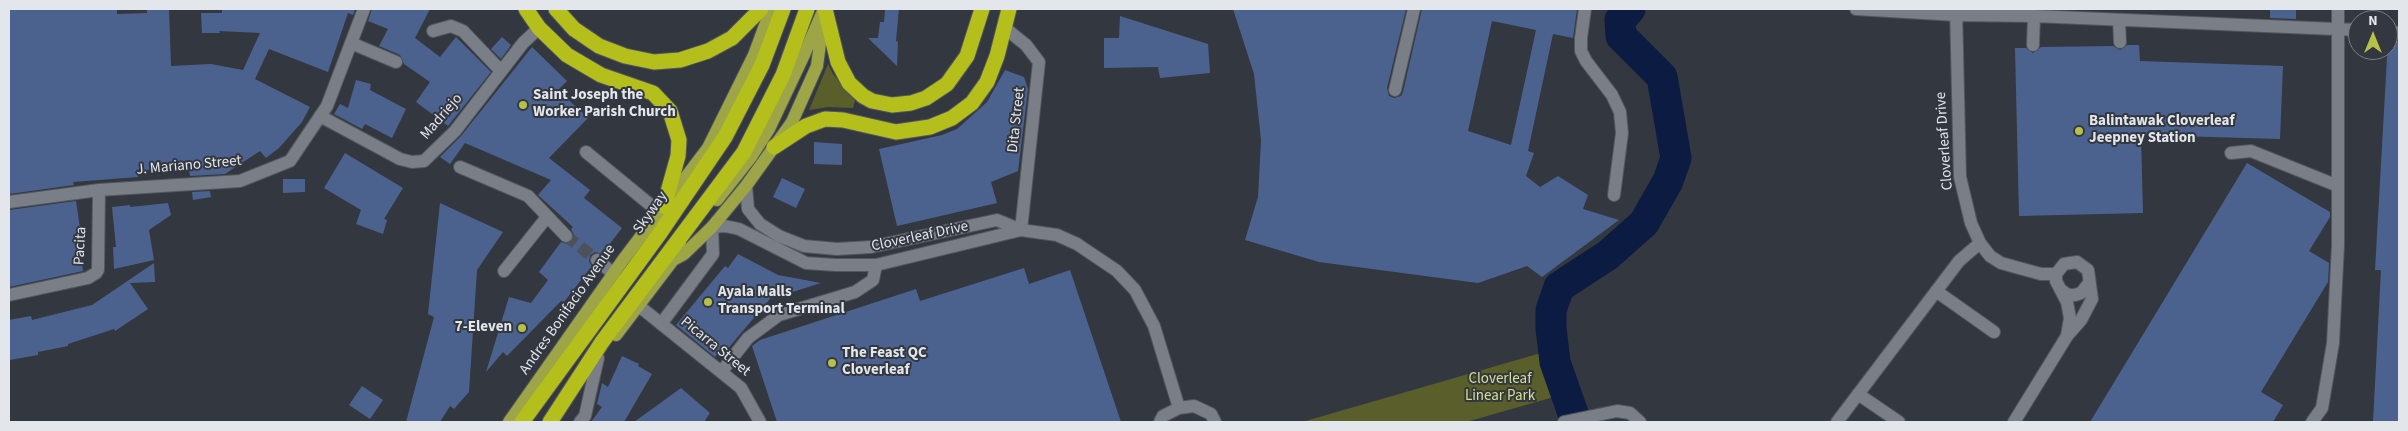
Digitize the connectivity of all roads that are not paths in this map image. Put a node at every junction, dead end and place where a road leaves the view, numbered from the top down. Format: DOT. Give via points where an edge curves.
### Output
graph roads {
  1 [pos="364,9"];
  2 [pos="526,9"];
  3 [pos="556,9"];
  4 [pos="761,9"];
  5 [pos="771,9"];
  6 [pos="782,9"];
  7 [pos="807,9"];
  8 [pos="824,9"];
  9 [pos="982,9"];
  10 [pos="1009,9"];
  11 [pos="1414,9"];
  12 [pos="1585,9"];
  13 [pos="1856,9"];
  14 [pos="2338,9"];
  15 [pos="1887,10"];
  16 [pos="1956,12"];
  17 [pos="2034,16"];
  18 [pos="2119,20"];
  19 [pos="539,28"];
  20 [pos="1005,28"];
  21 [pos="2337,29"];
  22 [pos="2348,30"];
  23 [pos="433,31"];
  24 [pos="2120,42"];
  25 [pos="351,43"];
  26 [pos="2033,45"];
  27 [pos="396,62"];
  28 [pos="501,71"];
  29 [pos="1395,90"];
  30 [pos="776,114"];
  31 [pos="320,116"];
  32 [pos="775,145"];
  33 [pos="586,152"];
  34 [pos="2231,153"];
  35 [pos="751,157"];
  36 [pos="460,167"];
  37 [pos="746,186"];
  38 [pos="2338,186"];
  39 [pos="100,190"];
  40 [pos="1614,195"];
  41 [pos="9,202"];
  42 [pos="662,209"];
  43 [pos="547,217"];
  44 [pos="712,227"];
  45 [pos="1021,230"];
  46 [pos="566,236"];
  47 [pos="1980,242"];
  48 [pos="597,260"];
  49 [pos="674,260"];
  50 [pos="876,266"];
  51 [pos="504,271"];
  52 [pos="614,274"];
  53 [pos="2057,281"];
  54 [pos="2089,283"];
  55 [pos="1936,291"];
  56 [pos="9,295"];
  57 [pos="638,306"];
  58 [pos="661,324"];
  59 [pos="1994,332"];
  60 [pos="2067,336"];
  61 [pos="598,358"];
  62 [pos="722,371"];
  63 [pos="1858,394"];
  64 [pos="1179,408"];
  65 [pos="509,422"];
  66 [pos="522,422"];
  67 [pos="550,422"];
  68 [pos="554,422"];
  69 [pos="580,422"];
  70 [pos="760,422"];
  71 [pos="1160,422"];
  72 [pos="1215,422"];
  73 [pos="1564,422"];
  74 [pos="1640,422"];
  75 [pos="1837,422"];
  76 [pos="1899,422"];
  77 [pos="2014,422"];
  78 [pos="2312,422"];
  1 -- 25 [label="street, J. Mariano Street"];
  2 -- 19 [label="highway"];
  3 -- 4 [label="highway" via="574,29 592,42 625,56 654,62 680,60 708,51 732,38"];
  5 -- 42 [label="main road, Andres Bonifacio Avenue" via="721,125 708,148"];
  6 -- 66 [label="highway, Skyway" via="762,65 725,137 660,233"];
  7 -- 67 [label="highway" via="783,75 744,152 602,342"];
  8 -- 9 [label="highway" via="838,62 849,82 863,96 892,105 926,98 947,84 967,56"];
  8 -- 30 [label="main road"];
  8 -- 32 [label="main road" via="818,66 792,122"];
  10 -- 20 [label="highway"];
  11 -- 29 [label="street"];
  12 -- 40 [label="street" via="1581,51 1620,112 1622,133"];
  13 -- 15 [label="street"];
  14 -- 21 [label="street"];
  15 -- 16 [label="street"];
  16 -- 17 [label="street"];
  16 -- 47 [label="street, Cloverleaf Drive" via="1960,177 1971,223"];
  17 -- 18 [label="street"];
  17 -- 26 [label="street"];
  18 -- 21 [label="street"];
  18 -- 24 [label="street"];
  19 -- 28 [label="street, Madriejo"];
  19 -- 42 [label="highway" via="584,67 652,93 670,111 679,140 678,156"];
  20 -- 32 [label="highway" via="984,87 972,103 952,118 924,129 896,132 825,119 806,126"];
  20 -- 45 [label="street, Dita Street" via="1026,45 1039,62"];
  21 -- 22 [label="street"];
  21 -- 38 [label="street"];
  23 -- 28 [label="street" via="451,26 463,31"];
  25 -- 27 [label="street"];
  25 -- 31 [label="street, J. Mariano Street" via="331,98"];
  28 -- 31 [label="street, Madriejo" via="455,131 424,160 400,159"];
  30 -- 32 [label="main road"];
  30 -- 35 [label="main road"];
  31 -- 39 [label="street, J. Mariano Street" via="290,161 240,181"];
  32 -- 35 [label="main road"];
  32 -- 37 [label="main road"];
  33 -- 42 [label="street"];
  34 -- 38 [label="street" via="2251,152"];
  35 -- 49 [label="main road" via="679,246"];
  36 -- 43 [label="street" via="528,196"];
  37 -- 44 [label="main road"];
  37 -- 45 [label="street, Cloverleaf Drive" via="748,209 760,224 804,246 837,249 871,247 997,220"];
  38 -- 78 [label="street" via="2333,343 2322,408"];
  39 -- 41 [label="street, J. Mariano Street"];
  39 -- 56 [label="street, Pacita" via="96,273 88,278"];
  42 -- 52 [label="main road, Andres Bonifacio Avenue"];
  43 -- 46 [label="street"];
  43 -- 51 [label="street"];
  44 -- 49 [label="main road"];
  44 -- 50 [label="street, Cloverleaf Drive" via="739,229 806,263"];
  44 -- 58 [label="street" via="713,254"];
  45 -- 50 [label="street, Cloverleaf Drive"];
  45 -- 64 [label="street, Cloverleaf Drive" via="1057,235 1076,244 1117,271 1135,290 1154,326"];
  47 -- 53 [label="street, Cloverleaf Drive" via="1990,256 2001,263"];
  47 -- 55 [label="street" via="1958,261"];
  48 -- 52 [label="street"];
  49 -- 57 [label="main road"];
  50 -- 62 [label="street" via="873,280 855,292 780,315 748,338"];
  52 -- 65 [label="main road, Andres Bonifacio Avenue"];
  53 -- 54 [label="street, Cloverleaf Drive" via="2062,292 2075,295 2086,289"];
  53 -- 54 [label="street" via="2064,264 2077,262 2088,270"];
  53 -- 60 [label="street" via="2070,318"];
  54 -- 60 [label="street" via="2092,299 2081,320"];
  55 -- 59 [label="street"];
  55 -- 63 [label="street"];
  57 -- 58 [label="street, Picarra Street"];
  57 -- 61 [label="main road"];
  58 -- 62 [label="street, Picarra Street"];
  60 -- 77 [label="street"];
  61 -- 68 [label="main road"];
  61 -- 69 [label="street" via="585,416"];
  62 -- 70 [label="street, Picarra Street" via="742,388"];
  63 -- 75 [label="street"];
  63 -- 76 [label="street"];
  64 -- 71 [label="street" via="1163,416"];
  64 -- 72 [label="street" via="1194,406 1211,414"];
  73 -- 74 [label="street" via="1617,410 1630,413"];
}
